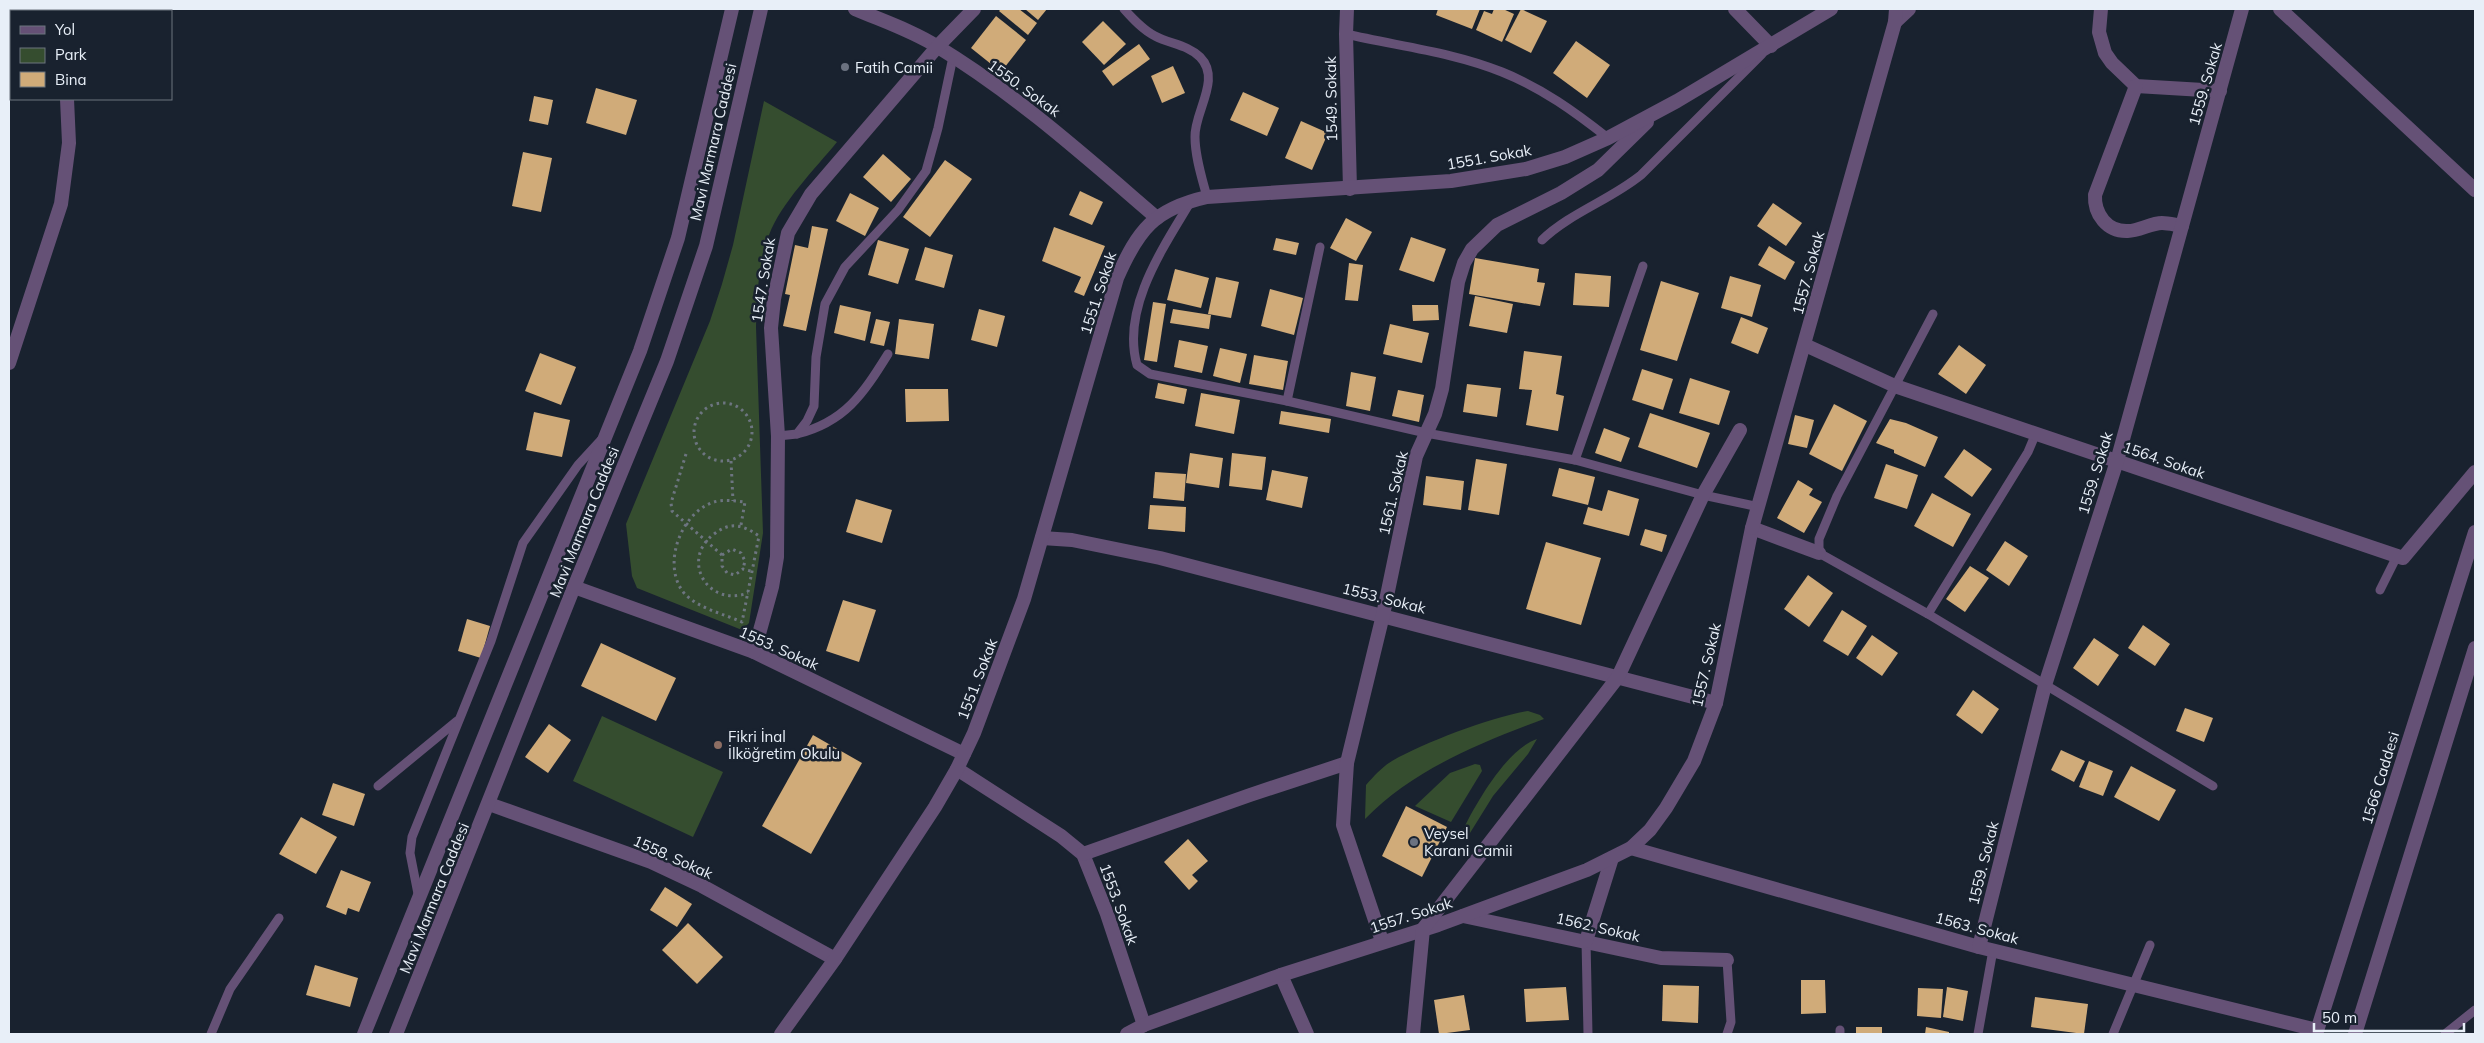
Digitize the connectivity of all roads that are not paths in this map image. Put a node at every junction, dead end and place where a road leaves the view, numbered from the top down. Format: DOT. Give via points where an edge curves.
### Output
graph roads {
  1 [pos="732,9"];
  2 [pos="761,9"];
  3 [pos="855,9"];
  4 [pos="974,9"];
  5 [pos="1124,9"];
  6 [pos="1347,9"];
  7 [pos="1735,9"];
  8 [pos="1831,9"];
  9 [pos="1909,9"];
  10 [pos="2101,9"];
  11 [pos="2242,9"];
  12 [pos="2280,9"];
  13 [pos="1895,16"];
  14 [pos="1346,34"];
  15 [pos="938,46"];
  16 [pos="1771,46"];
  17 [pos="953,57"];
  18 [pos="2136,86"];
  19 [pos="2220,91"];
  20 [pos="67,100"];
  21 [pos="1656,112"];
  22 [pos="1608,138"];
  23 [pos="1350,189"];
  24 [pos="2475,190"];
  25 [pos="1207,197"];
  26 [pos="1191,200"];
  27 [pos="1157,218"];
  28 [pos="2182,226"];
  29 [pos="1542,240"];
  30 [pos="1320,247"];
  31 [pos="1643,266"];
  32 [pos="1933,314"];
  33 [pos="1804,345"];
  34 [pos="888,354"];
  35 [pos="9,363"];
  36 [pos="1895,386"];
  37 [pos="1287,401"];
  38 [pos="1740,430"];
  39 [pos="1426,433"];
  40 [pos="2036,433"];
  41 [pos="797,434"];
  42 [pos="605,436"];
  43 [pos="778,436"];
  44 [pos="1575,460"];
  45 [pos="2116,461"];
  46 [pos="2475,472"];
  47 [pos="1702,495"];
  48 [pos="1759,507"];
  49 [pos="1752,528"];
  50 [pos="2475,532"];
  51 [pos="1042,538"];
  52 [pos="1819,553"];
  53 [pos="2400,557"];
  54 [pos="574,587"];
  55 [pos="2380,590"];
  56 [pos="1383,614"];
  57 [pos="1928,614"];
  58 [pos="2475,648"];
  59 [pos="754,652"];
  60 [pos="1618,677"];
  61 [pos="2045,685"];
  62 [pos="1716,703"];
  63 [pos="457,721"];
  64 [pos="964,754"];
  65 [pos="1347,763"];
  66 [pos="957,769"];
  67 [pos="378,786"];
  68 [pos="2213,786"];
  69 [pos="489,804"];
  70 [pos="1631,848"];
  71 [pos="1083,854"];
  72 [pos="1612,858"];
  73 [pos="419,901"];
  74 [pos="1463,916"];
  75 [pos="279,918"];
  76 [pos="1423,929"];
  77 [pos="1586,940"];
  78 [pos="1382,941"];
  79 [pos="2150,946"];
  80 [pos="1979,947"];
  81 [pos="1993,950"];
  82 [pos="835,959"];
  83 [pos="1727,960"];
  84 [pos="1281,975"];
  85 [pos="2133,983"];
  86 [pos="2475,1010"];
  87 [pos="1144,1025"];
  88 [pos="2316,1032"];
  89 [pos="211,1034"];
  90 [pos="364,1034"];
  91 [pos="396,1034"];
  92 [pos="782,1034"];
  93 [pos="1127,1034"];
  94 [pos="1307,1034"];
  95 [pos="1413,1034"];
  96 [pos="1588,1034"];
  97 [pos="1727,1034"];
  98 [pos="1978,1034"];
  99 [pos="2113,1034"];
  100 [pos="2355,1034"];
  101 [pos="2445,1034"];
  1 -- 42 [label="street" via="678,238 640,351"];
  2 -- 54 [label="street, Mavi Marmara Caddesi" via="706,246 668,361"];
  3 -- 15 [label="street, 1550. Sokak"];
  4 -- 15 [label="street, 1547. Sokak"];
  5 -- 25 [label="lane" via="1150,33 1190,49 1208,69 1208,83 1194,137"];
  6 -- 14 [label="street, 1549. Sokak"];
  7 -- 16 [label="street"];
  8 -- 16 [label="street, 1551. Sokak"];
  9 -- 13 [label="street"];
  10 -- 18 [label="street" via="2099,32 2105,53"];
  11 -- 19 [label="street, 1559. Sokak"];
  12 -- 24 [label="street"];
  13 -- 33 [label="street, 1557. Sokak"];
  14 -- 22 [label="lane" via="1469,60 1502,72 1560,101"];
  14 -- 23 [label="street, 1549. Sokak"];
  15 -- 17 [label="street, 1550. Sokak"];
  15 -- 43 [label="street, 1547. Sokak" via="811,194 788,233 771,328"];
  16 -- 21 [label="street, 1551. Sokak"];
  16 -- 29 [label="lane" via="1641,175 1624,189 1552,230"];
  17 -- 27 [label="street, 1550. Sokak" via="1056,132"];
  17 -- 41 [label="lane" via="926,171 898,210 845,267 826,304 816,356 814,406"];
  18 -- 19 [label="street"];
  18 -- 28 [label="street" via="2095,195 2096,213 2108,225 2128,231 2161,223"];
  19 -- 28 [label="street, 1559. Sokak"];
  20 -- 35 [label="street" via="68,143 61,204"];
  21 -- 22 [label="street, 1551. Sokak"];
  21 -- 39 [label="street, 1561. Sokak" via="1598,170 1497,226 1472,249 1458,282 1442,389"];
  22 -- 23 [label="street, 1551. Sokak" via="1565,158 1508,174"];
  23 -- 25 [label="street, 1551. Sokak"];
  25 -- 26 [label="street, 1551. Sokak"];
  26 -- 27 [label="street, 1551. Sokak"];
  26 -- 37 [label="lane" via="1160,255 1142,297 1134,332 1137,366 1150,374"];
  27 -- 51 [label="street, 1551. Sokak" via="1131,246 1117,278"];
  28 -- 45 [label="street, 1559. Sokak"];
  30 -- 37 [label="lane"];
  31 -- 44 [label="lane"];
  32 -- 36 [label="lane"];
  33 -- 36 [label="street, 1564. Sokak"];
  33 -- 48 [label="street, 1557. Sokak"];
  34 -- 41 [label="lane" via="853,405 815,430"];
  36 -- 40 [label="street, 1564. Sokak"];
  36 -- 52 [label="lane" via="1837,496 1818,539"];
  37 -- 39 [label="lane"];
  38 -- 47 [label="street"];
  39 -- 44 [label="lane"];
  39 -- 56 [label="street, 1561. Sokak" via="1416,456"];
  40 -- 45 [label="street, 1564. Sokak"];
  40 -- 57 [label="lane" via="2028,452"];
  41 -- 43 [label="lane"];
  42 -- 63 [label="lane" via="578,465 523,543 491,641"];
  42 -- 73 [label="street"];
  43 -- 59 [label="street, 1547. Sokak" via="777,556"];
  44 -- 47 [label="lane"];
  45 -- 53 [label="street, 1564. Sokak"];
  45 -- 61 [label="street, 1559. Sokak"];
  46 -- 53 [label="street"];
  47 -- 48 [label="lane"];
  47 -- 60 [label="street"];
  48 -- 49 [label="street, 1557. Sokak"];
  49 -- 52 [label="street"];
  49 -- 62 [label="street, 1557. Sokak"];
  50 -- 88 [label="street, 1566 Caddesi"];
  51 -- 56 [label="street, 1553. Sokak" via="1072,540 1160,558"];
  51 -- 64 [label="street, 1551. Sokak" via="1024,599"];
  52 -- 57 [label="lane"];
  53 -- 55 [label="lane"];
  54 -- 59 [label="street, 1553. Sokak"];
  54 -- 69 [label="street, Mavi Marmara Caddesi"];
  56 -- 60 [label="street, 1553. Sokak"];
  56 -- 65 [label="street, 1561. Sokak"];
  57 -- 61 [label="lane"];
  58 -- 100 [label="street"];
  59 -- 64 [label="street, 1553. Sokak"];
  60 -- 62 [label="street, 1553. Sokak"];
  60 -- 76 [label="street"];
  61 -- 68 [label="lane"];
  61 -- 80 [label="street, 1559. Sokak"];
  62 -- 70 [label="street, 1557. Sokak" via="1694,762 1650,830"];
  63 -- 67 [label="lane"];
  63 -- 73 [label="lane" via="412,837 410,853"];
  64 -- 66 [label="street, 1551. Sokak"];
  65 -- 71 [label="street"];
  65 -- 78 [label="street, 1561. Sokak" via="1343,825"];
  66 -- 71 [label="street, 1553. Sokak" via="1061,836"];
  66 -- 82 [label="street, 1551. Sokak"];
  69 -- 82 [label="street, 1558. Sokak" via="651,862 702,886"];
  69 -- 91 [label="street, Mavi Marmara Caddesi"];
  70 -- 72 [label="street, 1557. Sokak"];
  70 -- 80 [label="street, 1563. Sokak"];
  71 -- 87 [label="street, 1553. Sokak"];
  72 -- 74 [label="street, 1557. Sokak"];
  72 -- 77 [label="street"];
  73 -- 90 [label="street"];
  74 -- 76 [label="street, 1557. Sokak"];
  74 -- 77 [label="street, 1562. Sokak"];
  75 -- 89 [label="lane" via="230,989"];
  76 -- 78 [label="street, 1557. Sokak"];
  76 -- 95 [label="street"];
  77 -- 83 [label="street, 1562. Sokak" via="1661,958"];
  77 -- 96 [label="lane"];
  78 -- 84 [label="street, 1557. Sokak"];
  79 -- 85 [label="lane"];
  80 -- 81 [label="street, 1563. Sokak"];
  81 -- 85 [label="street, 1563. Sokak"];
  81 -- 98 [label="lane"];
  82 -- 92 [label="street, 1551. Sokak"];
  83 -- 97 [label="lane" via="1731,1022"];
  84 -- 87 [label="street, 1557. Sokak"];
  84 -- 94 [label="street"];
  85 -- 88 [label="street, 1563. Sokak"];
  85 -- 99 [label="lane"];
  86 -- 101 [label="lane"];
  87 -- 93 [label="street, 1557. Sokak"];
}
